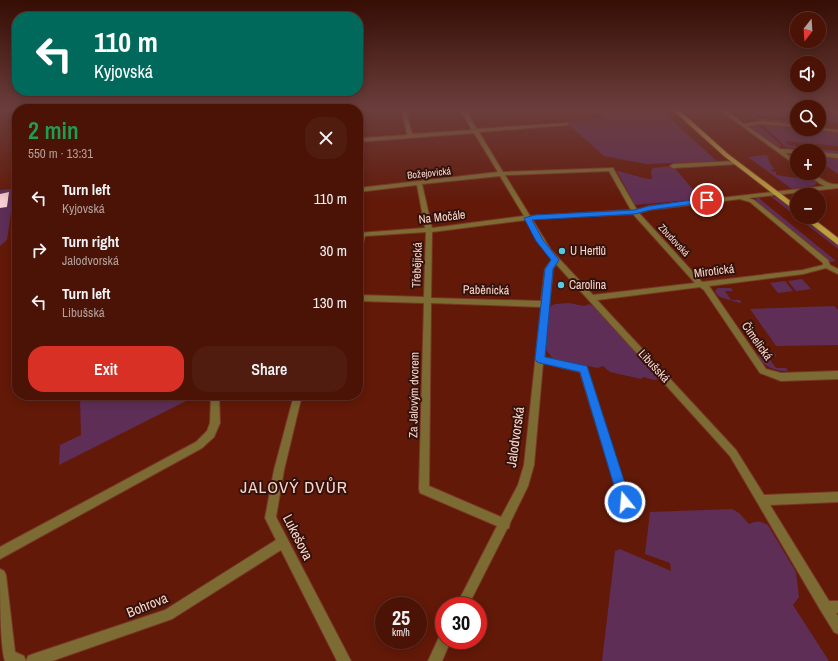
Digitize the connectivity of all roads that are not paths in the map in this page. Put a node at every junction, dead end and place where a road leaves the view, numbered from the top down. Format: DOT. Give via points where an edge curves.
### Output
graph roads {
  1 [pos="481,141"];
  2 [pos="709,141"];
  3 [pos="719,141"];
  4 [pos="765,141"];
  5 [pos="779,151"];
  6 [pos="790,151"];
  7 [pos="826,155"];
  8 [pos="838,156"];
  9 [pos="790,159"];
  10 [pos="736,163"];
  11 [pos="673,166"];
  12 [pos="501,174"];
  13 [pos="818,180"];
  14 [pos="821,182"];
  15 [pos="419,183"];
  16 [pos="836,186"];
  17 [pos="816,188"];
  18 [pos="363,189"];
  19 [pos="790,190"];
  20 [pos="783,191"];
  21 [pos="774,193"];
  22 [pos="790,196"];
  23 [pos="733,198"];
  24 [pos="790,205"];
  25 [pos="635,212"];
  26 [pos="527,218"];
  27 [pos="815,224"];
  28 [pos="826,224"];
  29 [pos="429,230"];
  30 [pos="838,233"];
  31 [pos="363,235"];
  32 [pos="838,242"];
  33 [pos="555,260"];
  34 [pos="827,266"];
  35 [pos="838,272"];
  36 [pos="700,284"];
  37 [pos="363,298"];
  38 [pos="590,298"];
  39 [pos="427,301"];
  40 [pos="545,304"];
  41 [pos="540,359"];
  42 [pos="838,375"];
  43 [pos="215,400"];
  44 [pos="297,400"];
  45 [pos="838,497"];
  46 [pos="762,500"];
  47 [pos="625,502"];
  48 [pos="505,524"];
  49 [pos="283,542"];
  50 [pos="0,553"];
  51 [pos="0,575"];
  52 [pos="467,597"];
  53 [pos="825,607"];
  54 [pos="838,607"];
  55 [pos="838,628"];
  56 [pos="441,649"];
  57 [pos="19,661"];
  58 [pos="32,661"];
  59 [pos="344,661"];
  60 [pos="435,661"];
  1 -- 12 [label="street, Libušská"];
  2 -- 10 [label="main road"];
  3 -- 20 [label="main road"];
  4 -- 5 [label="street"];
  5 -- 6 [label="street"];
  5 -- 9 [label="street"];
  7 -- 8 [label="street"];
  10 -- 11 [label="street"];
  10 -- 21 [label="main road"];
  12 -- 15 [label="street, Božejovická"];
  12 -- 25 [label="street, Božejovická" via="611,169"];
  12 -- 26 [label="street, Libušská"];
  13 -- 14 [label="street"];
  14 -- 16 [label="street"];
  14 -- 17 [label="street" via="822,185"];
  15 -- 18 [label="street, Božejovická"];
  15 -- 29 [label="street, Třebějická"];
  16 -- 17 [label="street, Zbudovská"];
  19 -- 20 [label="street, Zbudovská"];
  20 -- 21 [label="street, Zbudovská"];
  20 -- 22 [label="main road"];
  21 -- 23 [label="street, Zbudovská"];
  21 -- 24 [label="main road"];
  23 -- 25 [label="street, Zbudovská"];
  23 -- 34 [label="street, Zbudovská" via="752,201 826,262"];
  25 -- 26 [label="street, Na Močále"];
  25 -- 36 [label="street, Zbudovská"];
  26 -- 29 [label="street, Na Močále"];
  26 -- 33 [label="street, Libušská"];
  27 -- 32 [label="main road"];
  28 -- 30 [label="main road"];
  29 -- 31 [label="street, Na Močále"];
  29 -- 39 [label="street, Třebějická"];
  33 -- 38 [label="street, Libušská"];
  33 -- 40 [label="street, Jalodvorská" via="549,269"];
  34 -- 35 [label="street"];
  34 -- 36 [label="street, Mirotická" via="803,272"];
  36 -- 38 [label="street, Mirotická"];
  36 -- 42 [label="street, Čimelická" via="707,288 763,370 781,377"];
  37 -- 39 [label="street, Paběnická"];
  38 -- 46 [label="street, Libušská" via="717,434 733,453"];
  39 -- 40 [label="street, Paběnická"];
  39 -- 48 [label="street, Za Jalovým dvorem" via="424,489"];
  40 -- 41 [label="street, Jalodvorská"];
  41 -- 47 [label="street" via="584,369"];
  41 -- 48 [label="street, Jalodvorská" via="529,465 523,486"];
  43 -- 50 [label="street" via="211,434 198,445"];
  44 -- 49 [label="street, Lukešova" via="270,518"];
  45 -- 46 [label="street"];
  46 -- 53 [label="street, Libušská"];
  48 -- 52 [label="street, Jalodvorská"];
  49 -- 58 [label="street, Bohrova" via="168,615"];
  49 -- 59 [label="street, Lukešova"];
  51 -- 57 [label="street" via="9,656"];
  53 -- 54 [label="street"];
  53 -- 55 [label="street, Libušská"];
  56 -- 60 [label="street"];
}
